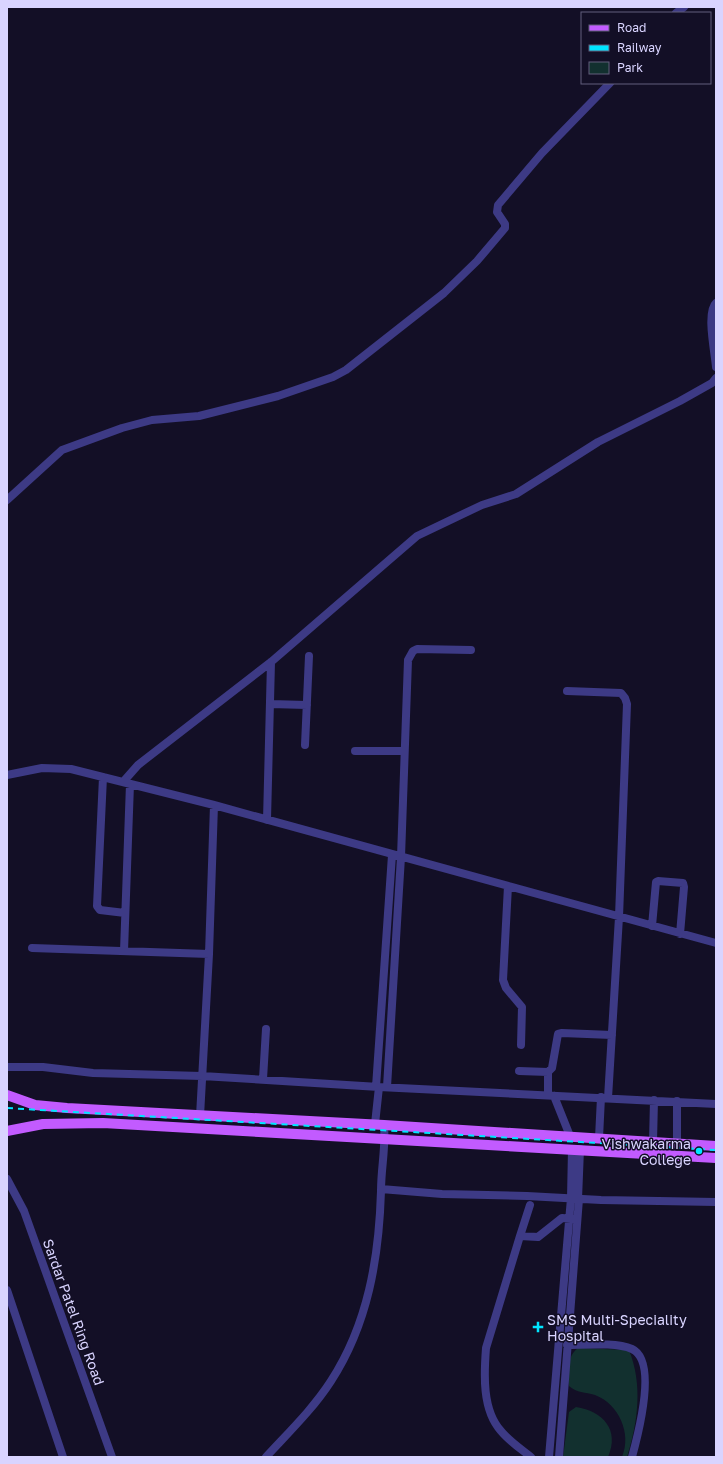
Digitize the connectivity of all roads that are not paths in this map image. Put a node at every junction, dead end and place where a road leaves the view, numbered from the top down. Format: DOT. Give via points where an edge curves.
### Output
graph roads {
  1 [pos="609,84"];
  2 [pos="716,303"];
  3 [pos="716,367"];
  4 [pos="716,378"];
  5 [pos="7,500"];
  6 [pos="470,650"];
  7 [pos="309,656"];
  8 [pos="271,662"];
  9 [pos="567,691"];
  10 [pos="270,704"];
  11 [pos="307,705"];
  12 [pos="305,745"];
  13 [pos="355,751"];
  14 [pos="404,751"];
  15 [pos="7,775"];
  16 [pos="103,777"];
  17 [pos="126,783"];
  18 [pos="214,805"];
  19 [pos="267,820"];
  20 [pos="392,855"];
  21 [pos="401,857"];
  22 [pos="508,886"];
  23 [pos="125,914"];
  24 [pos="619,917"];
  25 [pos="652,926"];
  26 [pos="680,934"];
  27 [pos="716,944"];
  28 [pos="32,948"];
  29 [pos="124,951"];
  30 [pos="209,954"];
  31 [pos="266,1029"];
  32 [pos="612,1035"];
  33 [pos="521,1045"];
  34 [pos="7,1067"];
  35 [pos="519,1071"];
  36 [pos="548,1072"];
  37 [pos="202,1076"];
  38 [pos="264,1079"];
  39 [pos="378,1087"];
  40 [pos="388,1087"];
  41 [pos="7,1095"];
  42 [pos="551,1096"];
  43 [pos="605,1098"];
  44 [pos="654,1100"];
  45 [pos="677,1101"];
  46 [pos="716,1104"];
  47 [pos="200,1116"];
  48 [pos="380,1124"];
  49 [pos="7,1131"];
  50 [pos="570,1136"];
  51 [pos="599,1138"];
  52 [pos="386,1140"];
  53 [pos="653,1142"];
  54 [pos="677,1143"];
  55 [pos="716,1146"];
  56 [pos="576,1149"];
  57 [pos="716,1158"];
  58 [pos="7,1178"];
  59 [pos="381,1190"];
  60 [pos="576,1199"];
  61 [pos="716,1202"];
  62 [pos="530,1205"];
  63 [pos="573,1218"];
  64 [pos="520,1236"];
  65 [pos="7,1290"];
  66 [pos="567,1345"];
  67 [pos="553,1400"];
  68 [pos="562,1401"];
  69 [pos="63,1457"];
  70 [pos="112,1457"];
  71 [pos="266,1457"];
  72 [pos="531,1457"];
  73 [pos="550,1457"];
  74 [pos="559,1457"];
  75 [pos="632,1457"];
  1 -- 5 [label="street" via="542,153 498,205 497,212 505,228 477,261 444,293 357,363 333,377 278,396 199,416 152,420 62,450"];
  2 -- 3 [label="street" via="711,315"];
  4 -- 8 [label="street" via="712,383 680,401 598,442 513,496 482,505 417,536"];
  6 -- 14 [label="street" via="424,648 417,649 410,655"];
  7 -- 11 [label="street"];
  8 -- 10 [label="street"];
  8 -- 17 [label="street" via="138,765"];
  9 -- 24 [label="street" via="621,693 627,704"];
  10 -- 11 [label="street"];
  10 -- 19 [label="street"];
  11 -- 12 [label="street"];
  13 -- 14 [label="street"];
  14 -- 21 [label="street"];
  15 -- 16 [label="street" via="49,768 71,769"];
  16 -- 17 [label="street"];
  16 -- 23 [label="street" via="97,906 100,910"];
  17 -- 18 [label="street"];
  17 -- 23 [label="street"];
  18 -- 19 [label="street"];
  18 -- 30 [label="street"];
  19 -- 20 [label="street"];
  20 -- 21 [label="street"];
  20 -- 39 [label="street"];
  21 -- 22 [label="street"];
  21 -- 40 [label="street"];
  22 -- 24 [label="street"];
  22 -- 33 [label="street" via="503,980 506,988 522,1007"];
  23 -- 29 [label="street"];
  24 -- 25 [label="street"];
  24 -- 32 [label="street"];
  25 -- 26 [label="street"];
  25 -- 26 [label="street" via="656,882 683,883"];
  26 -- 27 [label="street"];
  28 -- 29 [label="street"];
  29 -- 30 [label="street"];
  30 -- 37 [label="street"];
  31 -- 38 [label="street"];
  32 -- 36 [label="street" via="558,1034 552,1068"];
  32 -- 43 [label="street"];
  34 -- 37 [label="street" via="43,1067 93,1073"];
  35 -- 36 [label="street"];
  36 -- 42 [label="street"];
  37 -- 38 [label="street"];
  37 -- 47 [label="street"];
  38 -- 39 [label="street"];
  39 -- 40 [label="street"];
  39 -- 48 [label="street"];
  40 -- 42 [label="street"];
  41 -- 47 [label="main road" via="35,1105"];
  42 -- 43 [label="street"];
  42 -- 50 [label="street"];
  43 -- 44 [label="street"];
  43 -- 51 [label="street"];
  44 -- 45 [label="street"];
  44 -- 53 [label="street"];
  45 -- 46 [label="street"];
  45 -- 54 [label="street"];
  47 -- 48 [label="main road"];
  48 -- 50 [label="main road"];
  48 -- 52 [label="street"];
  49 -- 52 [label="main road" via="43,1124 102,1123"];
  50 -- 51 [label="main road"];
  51 -- 53 [label="main road"];
  52 -- 56 [label="main road"];
  52 -- 59 [label="street"];
  53 -- 54 [label="main road"];
  54 -- 55 [label="main road"];
  56 -- 57 [label="main road"];
  56 -- 60 [label="street"];
  58 -- 70 [label="street, Sardar Patel Ring Road" via="24,1211"];
  59 -- 60 [label="street"];
  59 -- 71 [label="street" via="375,1260 365,1308 354,1336 330,1382"];
  60 -- 61 [label="street"];
  60 -- 63 [label="street"];
  62 -- 64 [label="street"];
  63 -- 64 [label="street" via="562,1218 538,1237"];
  63 -- 66 [label="street"];
  63 -- 67 [label="street"];
  64 -- 72 [label="street" via="486,1348 485,1366 487,1399 493,1419 500,1431"];
  65 -- 69 [label="street"];
  66 -- 68 [label="street"];
  66 -- 75 [label="street" via="623,1346 633,1349 642,1358 645,1378 641,1422"];
  67 -- 68 [label="street"];
  67 -- 73 [label="street"];
  68 -- 74 [label="street"];
}
